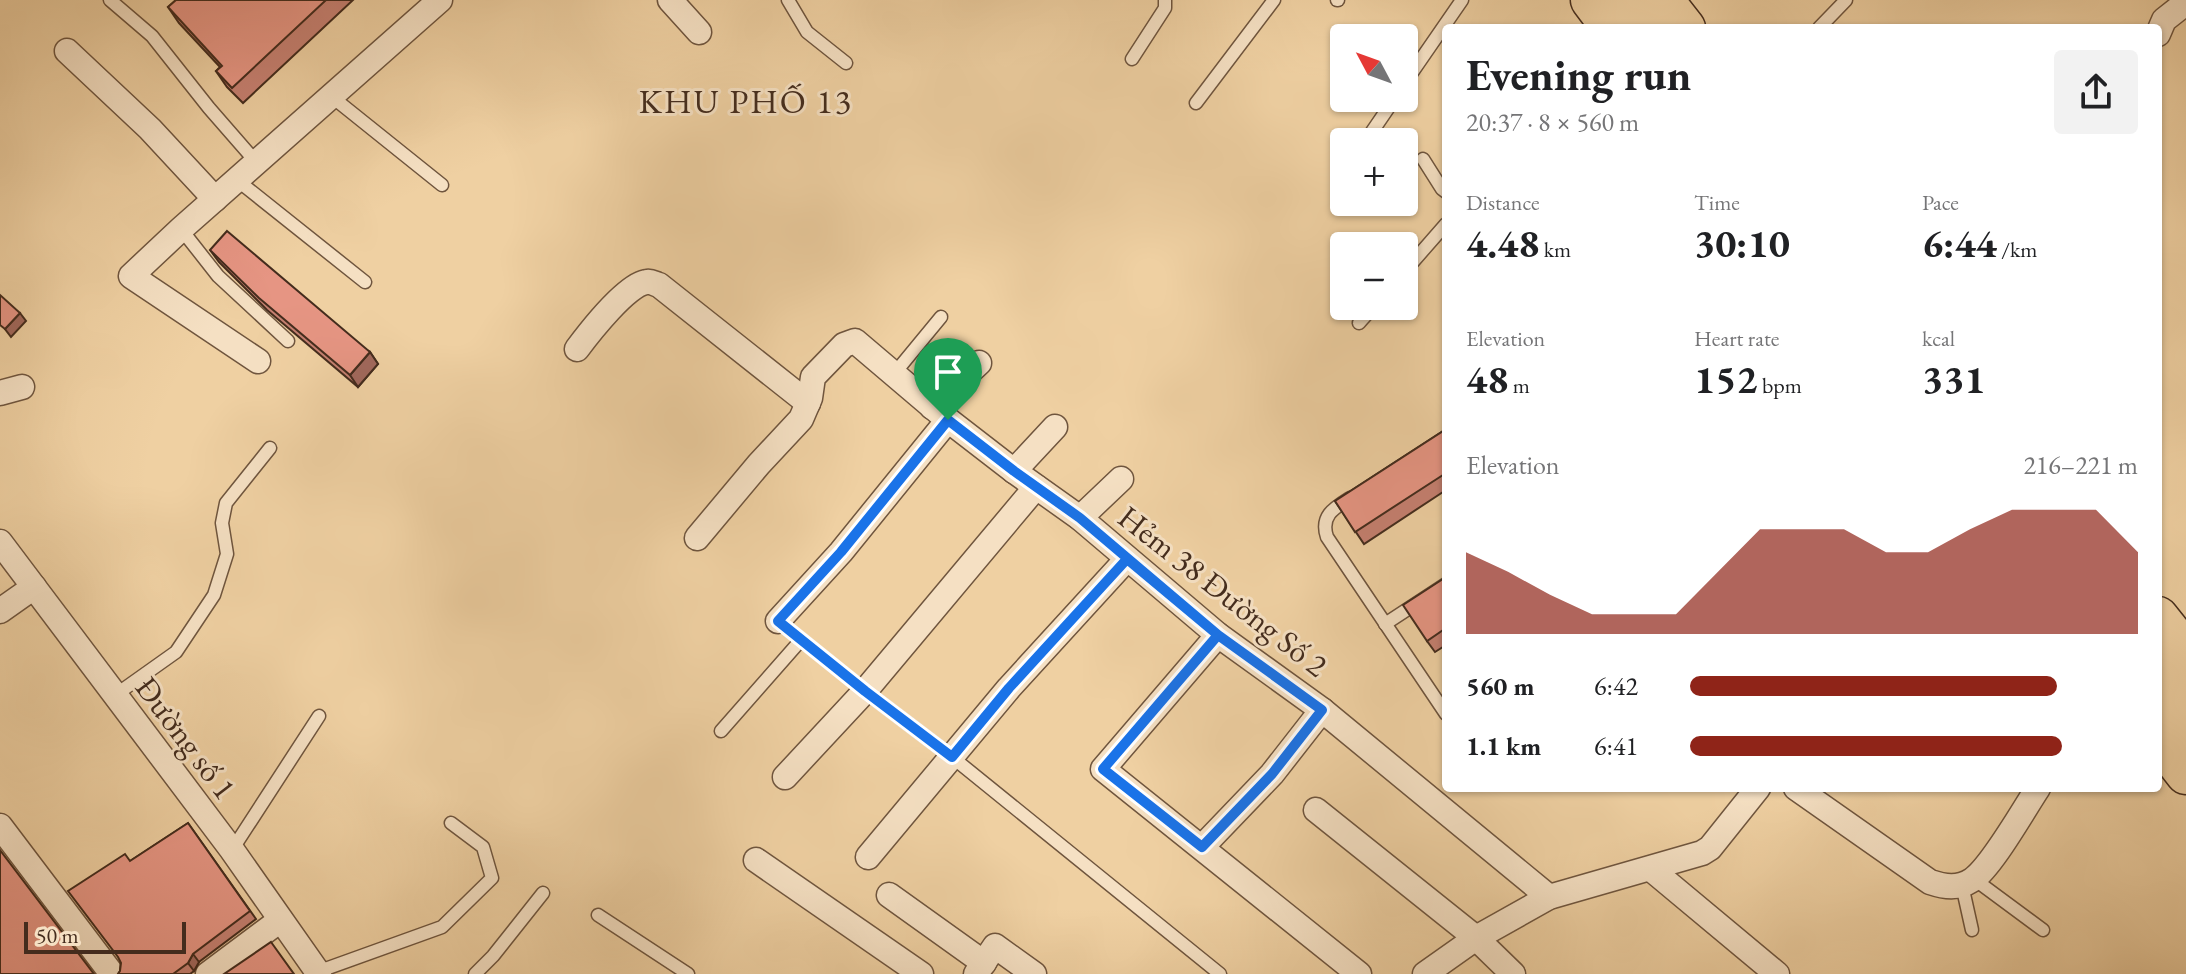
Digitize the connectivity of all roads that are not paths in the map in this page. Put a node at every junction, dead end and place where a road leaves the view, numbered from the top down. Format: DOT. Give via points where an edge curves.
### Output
graph roads {
  1 [pos="110,0"];
  2 [pos="440,0"];
  3 [pos="670,0"];
  4 [pos="788,0"];
  5 [pos="1165,0"];
  6 [pos="1274,0"];
  7 [pos="1462,0"];
  8 [pos="1591,0"];
  9 [pos="1623,0"];
  10 [pos="1663,0"];
  11 [pos="1689,0"];
  12 [pos="1846,0"];
  13 [pos="2184,4"];
  14 [pos="1445,24"];
  15 [pos="1609,24"];
  16 [pos="1641,24"];
  17 [pos="1682,24"];
  18 [pos="1707,24"];
  19 [pos="1823,24"];
  20 [pos="2162,25"];
  21 [pos="1442,29"];
  22 [pos="699,32"];
  23 [pos="67,51"];
  24 [pos="1132,59"];
  25 [pos="846,63"];
  26 [pos="1418,64"];
  27 [pos="331,96"];
  28 [pos="1196,103"];
  29 [pos="1423,159"];
  30 [pos="257,163"];
  31 [pos="237,180"];
  32 [pos="442,185"];
  33 [pos="1442,189"];
  34 [pos="215,199"];
  35 [pos="181,229"];
  36 [pos="1442,229"];
  37 [pos="1418,256"];
  38 [pos="365,282"];
  39 [pos="941,317"];
  40 [pos="1362,320"];
  41 [pos="1359,323"];
  42 [pos="288,341"];
  43 [pos="577,349"];
  44 [pos="258,361"];
  45 [pos="979,363"];
  46 [pos="894,374"];
  47 [pos="808,403"];
  48 [pos="940,414"];
  49 [pos="1055,427"];
  50 [pos="270,448"];
  51 [pos="1014,471"];
  52 [pos="1121,479"];
  53 [pos="1036,487"];
  54 [pos="1358,492"];
  55 [pos="1080,518"];
  56 [pos="697,538"];
  57 [pos="0,542"];
  58 [pos="1127,559"];
  59 [pos="34,587"];
  60 [pos="1442,587"];
  61 [pos="0,611"];
  62 [pos="778,621"];
  63 [pos="2162,622"];
  64 [pos="1385,624"];
  65 [pos="1218,635"];
  66 [pos="801,640"];
  67 [pos="2186,652"];
  68 [pos="2162,656"];
  69 [pos="2186,689"];
  70 [pos="865,691"];
  71 [pos="114,696"];
  72 [pos="1442,708"];
  73 [pos="2162,709"];
  74 [pos="1322,710"];
  75 [pos="319,716"];
  76 [pos="721,731"];
  77 [pos="2186,741"];
  78 [pos="2162,743"];
  79 [pos="952,757"];
  80 [pos="2186,774"];
  81 [pos="785,777"];
  82 [pos="1755,792"];
  83 [pos="1802,792"];
  84 [pos="2035,792"];
  85 [pos="1316,810"];
  86 [pos="451,823"];
  87 [pos="0,826"];
  88 [pos="1202,847"];
  89 [pos="232,850"];
  90 [pos="868,857"];
  91 [pos="756,860"];
  92 [pos="1651,869"];
  93 [pos="1968,882"];
  94 [pos="543,893"];
  95 [pos="889,895"];
  96 [pos="1549,897"];
  97 [pos="598,915"];
  98 [pos="279,921"];
  99 [pos="1972,930"];
  100 [pos="2043,930"];
  101 [pos="1476,938"];
  102 [pos="980,968"];
  103 [pos="318,973"];
  104 [pos="112,974"];
  105 [pos="208,974"];
  106 [pos="475,974"];
  107 [pos="688,974"];
  108 [pos="921,974"];
  109 [pos="1034,974"];
  110 [pos="1220,974"];
  111 [pos="1359,974"];
  112 [pos="1425,974"];
  113 [pos="1513,974"];
  114 [pos="1777,974"];
  1 -- 30 [label="lane" via="152,36"];
  2 -- 27 [label="street"];
  3 -- 22 [label="street"];
  4 -- 25 [label="lane" via="807,32"];
  5 -- 24 [label="lane"];
  6 -- 28 [label="lane"];
  7 -- 14 [label="lane"];
  8 -- 15 [label="highway"];
  9 -- 16 [label="highway"];
  10 -- 17 [label="highway"];
  11 -- 18 [label="highway"];
  12 -- 19 [label="lane"];
  13 -- 20 [label="street"];
  21 -- 26 [label="lane"];
  23 -- 34 [label="street"];
  27 -- 30 [label="street"];
  27 -- 32 [label="lane"];
  29 -- 33 [label="lane"];
  30 -- 31 [label="street"];
  31 -- 34 [label="street"];
  31 -- 38 [label="lane"];
  34 -- 35 [label="street"];
  35 -- 42 [label="lane" via="218,276"];
  35 -- 44 [label="street" via="131,276"];
  36 -- 37 [label="lane"];
  39 -- 46 [label="lane"];
  40 -- 41 [label="lane"];
  43 -- 47 [label="street" via="620,300 650,281"];
  45 -- 48 [label="street"];
  46 -- 47 [label="street, Hẻm 38 Đường Số 2" via="855,341 844,345 813,377"];
  46 -- 48 [label="street, Hẻm 38 Đường Số 2"];
  47 -- 56 [label="street" via="801,419"];
  48 -- 51 [label="street, Hẻm 38 Đường Số 2"];
  48 -- 62 [label="street" via="841,552"];
  49 -- 51 [label="street"];
  50 -- 71 [label="lane" via="226,503 222,523 227,554 214,595 176,652"];
  51 -- 53 [label="street, Hẻm 38 Đường Số 2"];
  52 -- 55 [label="street"];
  53 -- 55 [label="street, Hẻm 38 Đường Số 2"];
  53 -- 70 [label="street"];
  54 -- 64 [label="lane" via="1329,513 1325,530"];
  55 -- 58 [label="street, Hẻm 38 Đường Số 2"];
  57 -- 59 [label="street, Đường số 1"];
  58 -- 65 [label="street, Hẻm 38 Đường Số 2"];
  58 -- 79 [label="street"];
  59 -- 61 [label="street"];
  59 -- 71 [label="street, Đường số 1"];
  60 -- 64 [label="lane"];
  62 -- 66 [label="lane"];
  63 -- 67 [label="highway"];
  64 -- 72 [label="lane"];
  65 -- 74 [label="street, Hẻm 38 Đường Số 2"];
  65 -- 88 [label="street" via="1103,769"];
  66 -- 70 [label="lane"];
  66 -- 76 [label="lane"];
  68 -- 69 [label="highway"];
  70 -- 79 [label="lane"];
  70 -- 81 [label="street"];
  71 -- 89 [label="street, Đường số 1"];
  73 -- 77 [label="highway"];
  74 -- 88 [label="street" via="1272,774"];
  74 -- 96 [label="street, Hẻm 38 Đường Số 2"];
  75 -- 89 [label="lane"];
  78 -- 80 [label="highway"];
  79 -- 90 [label="street"];
  79 -- 110 [label="lane"];
  82 -- 92 [label="street" via="1710,848"];
  83 -- 93 [label="street" via="1930,882 1946,887"];
  84 -- 93 [label="street" via="1987,864"];
  85 -- 101 [label="street"];
  86 -- 103 [label="lane" via="483,847 492,878 442,927"];
  87 -- 104 [label="street"];
  88 -- 111 [label="street"];
  89 -- 98 [label="street, Đường số 1"];
  91 -- 108 [label="street"];
  92 -- 96 [label="street"];
  92 -- 114 [label="street"];
  93 -- 99 [label="lane"];
  93 -- 100 [label="lane"];
  94 -- 106 [label="lane"];
  95 -- 102 [label="street"];
  96 -- 101 [label="street"];
  97 -- 107 [label="lane"];
  98 -- 103 [label="street, Đường số 1"];
  98 -- 105 [label="street"];
  101 -- 112 [label="street"];
  101 -- 113 [label="street"];
  102 -- 109 [label="street" via="995,946"];
}
